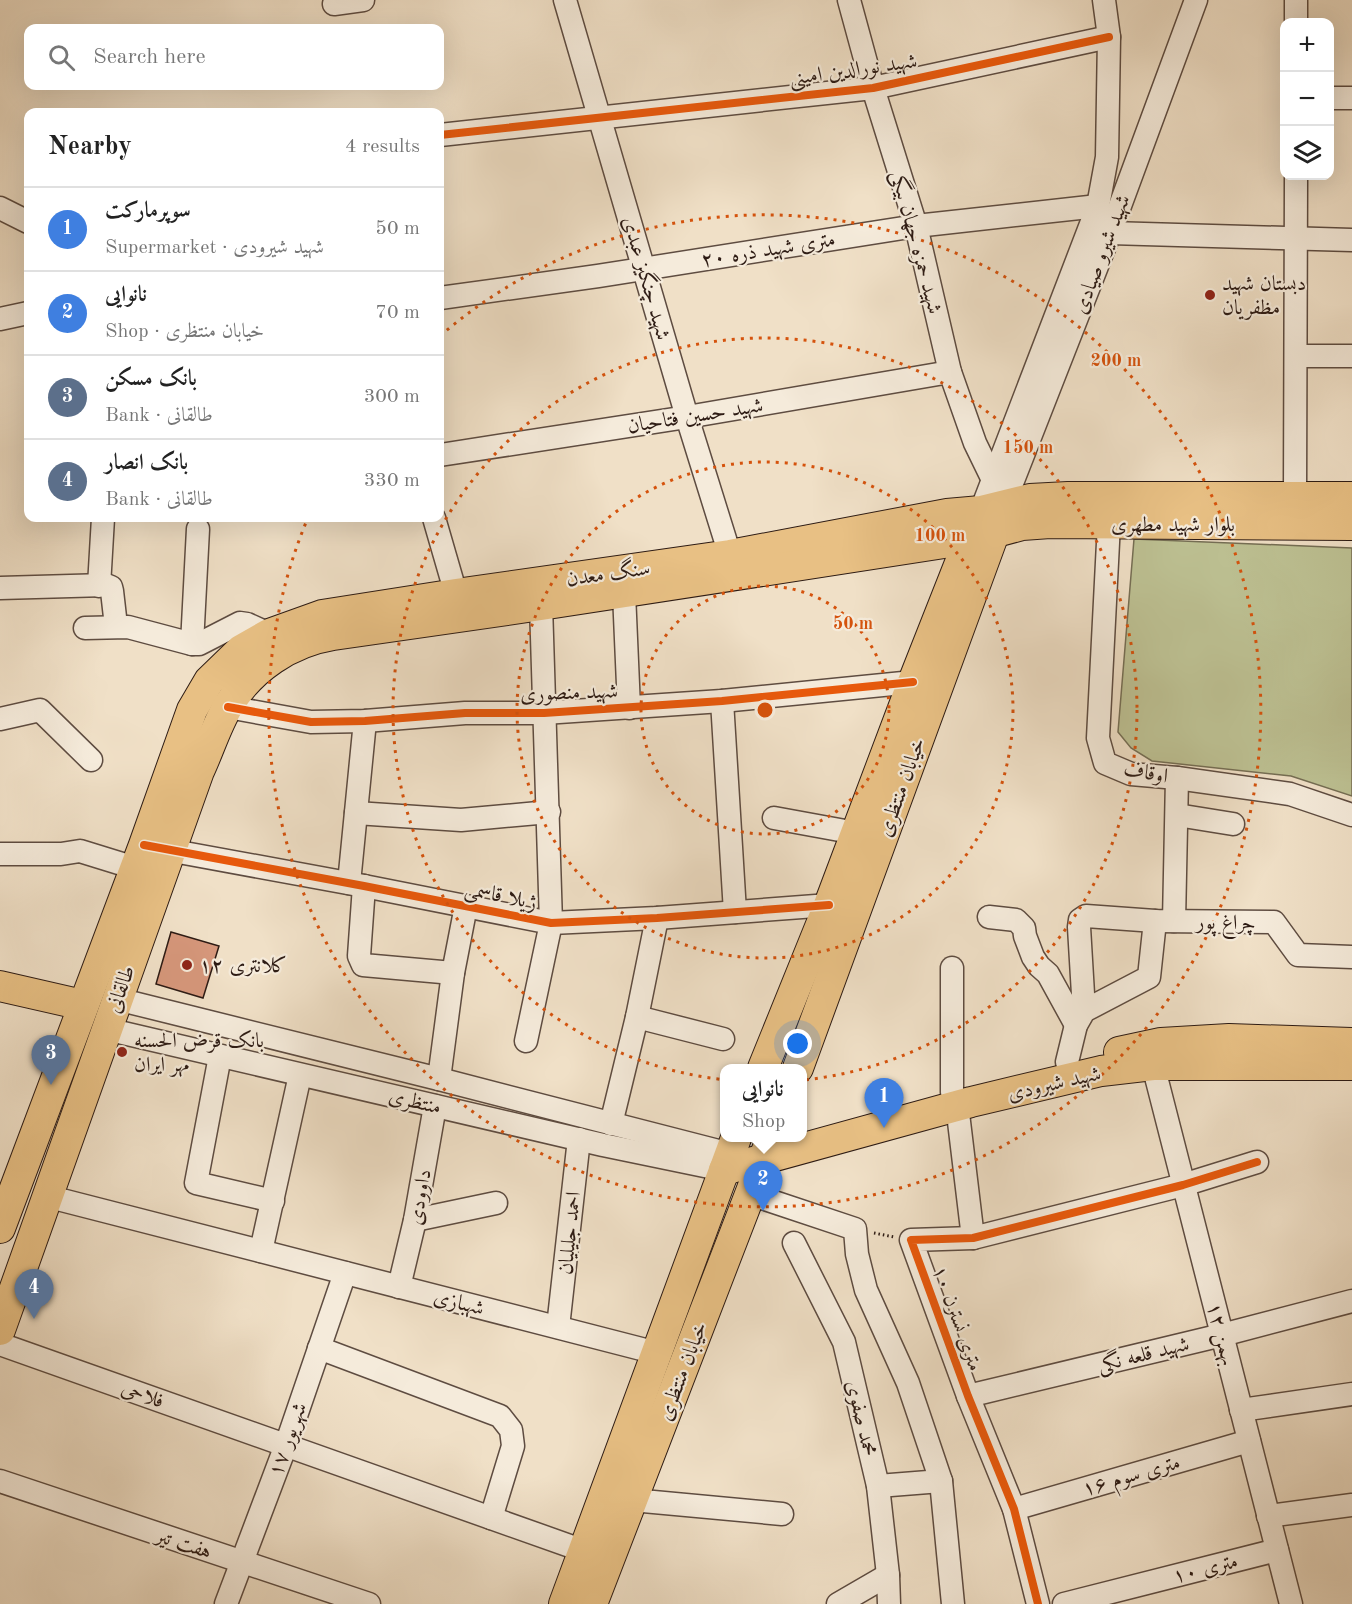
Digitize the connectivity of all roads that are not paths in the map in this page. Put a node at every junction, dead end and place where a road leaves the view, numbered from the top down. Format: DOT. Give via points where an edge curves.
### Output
graph roads {
  1 [pos="363,0"];
  2 [pos="565,0"];
  3 [pos="849,0"];
  4 [pos="1104,0"];
  5 [pos="1196,0"];
  6 [pos="1296,0"];
  7 [pos="334,4"];
  8 [pos="1296,18"];
  9 [pos="1109,37"];
  10 [pos="873,88"];
  11 [pos="1334,98"];
  12 [pos="1352,98"];
  13 [pos="600,116"];
  14 [pos="444,135"];
  15 [pos="1296,180"];
  16 [pos="1098,206"];
  17 [pos="0,208"];
  18 [pos="24,220"];
  19 [pos="916,226"];
  20 [pos="1110,233"];
  21 [pos="1296,239"];
  22 [pos="1352,240"];
  23 [pos="644,268"];
  24 [pos="444,297"];
  25 [pos="24,315"];
  26 [pos="0,319"];
  27 [pos="1296,356"];
  28 [pos="1352,356"];
  29 [pos="950,372"];
  30 [pos="687,417"];
  31 [pos="444,454"];
  32 [pos="1352,497"];
  33 [pos="992,509"];
  34 [pos="1292,510"];
  35 [pos="103,522"];
  36 [pos="435,522"];
  37 [pos="1109,524"];
  38 [pos="1352,525"];
  39 [pos="198,528"];
  40 [pos="730,555"];
  41 [pos="99,586"];
  42 [pos="0,588"];
  43 [pos="624,592"];
  44 [pos="456,594"];
  45 [pos="541,605"];
  46 [pos="116,626"];
  47 [pos="85,628"];
  48 [pos="269,634"];
  49 [pos="192,644"];
  50 [pos="253,657"];
  51 [pos="913,682"];
  52 [pos="722,701"];
  53 [pos="228,706"];
  54 [pos="629,708"];
  55 [pos="544,713"];
  56 [pos="0,718"];
  57 [pos="366,722"];
  58 [pos="91,760"];
  59 [pos="1177,778"];
  60 [pos="549,812"];
  61 [pos="356,813"];
  62 [pos="1176,814"];
  63 [pos="1352,815"];
  64 [pos="774,818"];
  65 [pos="1233,824"];
  66 [pos="856,833"];
  67 [pos="0,854"];
  68 [pos="153,860"];
  69 [pos="356,884"];
  70 [pos="829,905"];
  71 [pos="466,906"];
  72 [pos="735,912"];
  73 [pos="989,917"];
  74 [pos="657,918"];
  75 [pos="1164,921"];
  76 [pos="551,923"];
  77 [pos="1352,957"];
  78 [pos="952,968"];
  79 [pos="453,973"];
  80 [pos="0,986"];
  81 [pos="117,999"];
  82 [pos="83,1005"];
  83 [pos="637,1017"];
  84 [pos="1080,1018"];
  85 [pos="106,1029"];
  86 [pos="723,1039"];
  87 [pos="526,1041"];
  88 [pos="1352,1043"];
  89 [pos="220,1056"];
  90 [pos="1067,1062"];
  91 [pos="765,1064"];
  92 [pos="799,1064"];
  93 [pos="1153,1065"];
  94 [pos="1352,1065"];
  95 [pos="300,1075"];
  96 [pos="439,1078"];
  97 [pos="955,1099"];
  98 [pos="435,1106"];
  99 [pos="611,1124"];
  100 [pos="807,1133"];
  101 [pos="807,1136"];
  102 [pos="579,1139"];
  103 [pos="774,1144"];
  104 [pos="730,1154"];
  105 [pos="1257,1162"];
  106 [pos="1183,1185"];
  107 [pos="750,1194"];
  108 [pos="46,1196"];
  109 [pos="273,1201"];
  110 [pos="496,1203"];
  111 [pos="415,1220"];
  112 [pos="0,1228"];
  113 [pos="973,1238"];
  114 [pos="794,1243"];
  115 [pos="261,1251"];
  116 [pos="345,1273"];
  117 [pos="399,1287"];
  118 [pos="1352,1300"];
  119 [pos="558,1328"];
  120 [pos="0,1330"];
  121 [pos="1222,1335"];
  122 [pos="0,1344"];
  123 [pos="319,1348"];
  124 [pos="657,1353"];
  125 [pos="1352,1394"];
  126 [pos="968,1396"];
  127 [pos="1241,1410"];
  128 [pos="1249,1441"];
  129 [pos="285,1445"];
  130 [pos="0,1481"];
  131 [pos="941,1481"];
  132 [pos="878,1486"];
  133 [pos="632,1500"];
  134 [pos="1352,1505"];
  135 [pos="1014,1509"];
  136 [pos="782,1515"];
  137 [pos="1268,1516"];
  138 [pos="490,1518"];
  139 [pos="1277,1550"];
  140 [pos="584,1551"];
  141 [pos="242,1562"];
  142 [pos="888,1575"];
  143 [pos="226,1604"];
  144 [pos="369,1604"];
  145 [pos="564,1604"];
  146 [pos="592,1604"];
  147 [pos="838,1604"];
  148 [pos="889,1604"];
  149 [pos="953,1604"];
  150 [pos="1038,1604"];
  151 [pos="1064,1604"];
  152 [pos="1291,1604"];
  1 -- 7 [label="street"];
  2 -- 13 [label="street, شهید چنگیز عبدی"];
  3 -- 10 [label="street, شهید حمزه جهان بیگی"];
  4 -- 9 [label="street, شهید شیرو صیادی"];
  5 -- 20 [label="street, شهید شیرو صیادی"];
  6 -- 8 [label="street"];
  9 -- 10 [label="street, شهید نورالدین امینی"];
  9 -- 16 [label="street, شهید شیرو صیادی" via="1107,157"];
  10 -- 13 [label="street, شهید نورالدین امینی"];
  10 -- 19 [label="street, شهید حمزه جهان بیگی"];
  11 -- 12 [label="street"];
  13 -- 14 [label="street, شهید نورالدین امینی"];
  13 -- 23 [label="street, شهید چنگیز عبدی"];
  15 -- 21 [label="street"];
  16 -- 19 [label="street, ۲۰ متری شهید ذره"];
  16 -- 33 [label="street, شهید شیرو صیادی"];
  17 -- 18 [label="street"];
  19 -- 23 [label="street, ۲۰ متری شهید ذره"];
  19 -- 29 [label="street, شهید حمزه جهان بیگی"];
  20 -- 21 [label="street"];
  20 -- 33 [label="street, شهید شیرو صیادی"];
  21 -- 22 [label="street"];
  21 -- 27 [label="street"];
  23 -- 24 [label="street, ۲۰ متری شهید ذره"];
  23 -- 30 [label="street, شهید چنگیز عبدی"];
  25 -- 26 [label="street"];
  27 -- 28 [label="street"];
  27 -- 34 [label="street"];
  29 -- 30 [label="street, شهید حسین فتاحیان"];
  29 -- 33 [label="street, شهید حمزه جهان بیگی" via="975,443"];
  30 -- 31 [label="street, شهید حسین فتاحیان"];
  30 -- 40 [label="street, شهید چنگیز عبدی"];
  32 -- 34 [label="main road, بلوار شهید مطهری"];
  33 -- 34 [label="main road, بلوار شهید مطهری" via="1030,499 1068,497"];
  33 -- 37 [label="main road, بلوار شهید مطهری" via="1022,525"];
  33 -- 40 [label="main road, سنگ معدن"];
  33 -- 43 [label="main road, سنگ معدن"];
  33 -- 51 [label="main road, خیابان منتظری"];
  33 -- 92 [label="main road, خیابان منتظری"];
  34 -- 37 [label="main road, بلوار شهید مطهری"];
  34 -- 38 [label="main road, بلوار شهید مطهری"];
  35 -- 41 [label="street"];
  36 -- 44 [label="street"];
  37 -- 59 [label="street, اوقاف" via="1098,738 1105,763 1131,774"];
  39 -- 49 [label="street"];
  40 -- 44 [label="main road, سنگ معدن"];
  41 -- 42 [label="street"];
  41 -- 46 [label="street" via="111,587"];
  43 -- 45 [label="main road, سنگ معدن"];
  43 -- 54 [label="street"];
  44 -- 48 [label="main road, سنگ معدن" via="322,615"];
  45 -- 50 [label="main road, سنگ معدن" via="312,639"];
  45 -- 55 [label="street"];
  46 -- 47 [label="street"];
  46 -- 49 [label="street"];
  48 -- 49 [label="street" via="240,624"];
  48 -- 50 [label="main road, سنگ معدن"];
  50 -- 53 [label="main road, طالقانی" via="245,683"];
  50 -- 68 [label="main road, طالقانی" via="209,681 192,710"];
  51 -- 52 [label="street, شهید منصوری"];
  51 -- 66 [label="main road, خیابان منتظری"];
  52 -- 54 [label="street, شهید منصوری"];
  52 -- 72 [label="street"];
  53 -- 57 [label="street, شهید منصوری" via="310,722"];
  53 -- 68 [label="main road, طالقانی"];
  54 -- 55 [label="street, شهید منصوری"];
  55 -- 57 [label="street, شهید منصوری" via="465,713"];
  55 -- 60 [label="street"];
  56 -- 58 [label="street" via="40,710"];
  57 -- 61 [label="street"];
  59 -- 62 [label="street"];
  59 -- 63 [label="street, اوقاف" via="1290,794"];
  60 -- 61 [label="street" via="461,820"];
  60 -- 76 [label="street"];
  61 -- 69 [label="street"];
  62 -- 65 [label="street"];
  62 -- 75 [label="street"];
  64 -- 66 [label="street"];
  66 -- 70 [label="main road, خیابان منتظری"];
  67 -- 68 [label="street, ژیلا قاسمی" via="80,851"];
  68 -- 69 [label="street, ژیلا قاسمی"];
  68 -- 81 [label="main road, طالقانی"];
  68 -- 82 [label="main road, طالقانی"];
  69 -- 71 [label="street, ژیلا قاسمی"];
  69 -- 79 [label="street" via="359,956 363,965"];
  70 -- 72 [label="street, ژیلا قاسمی"];
  70 -- 91 [label="main road, خیابان منتظری"];
  71 -- 76 [label="street, ژیلا قاسمی"];
  71 -- 79 [label="street"];
  72 -- 74 [label="street, ژیلا قاسمی"];
  73 -- 84 [label="street" via="1016,920 1024,928 1033,957"];
  74 -- 76 [label="street, ژیلا قاسمی"];
  74 -- 83 [label="street"];
  75 -- 77 [label="street, چراغ پور" via="1274,922 1298,955"];
  75 -- 84 [label="street" via="1149,977"];
  75 -- 84 [label="street" via="1086,916 1080,920"];
  76 -- 87 [label="street"];
  78 -- 97 [label="street"];
  79 -- 96 [label="street"];
  80 -- 82 [label="main road"];
  81 -- 85 [label="main road, طالقانی"];
  81 -- 96 [label="street, منتظری"];
  82 -- 112 [label="main road, طالقانی"];
  83 -- 86 [label="street"];
  83 -- 99 [label="street"];
  84 -- 90 [label="street"];
  85 -- 89 [label="street, منتظری"];
  85 -- 108 [label="main road, طالقانی"];
  88 -- 90 [label="main road, شهید شیرودی" via="1229,1039 1161,1043"];
  89 -- 95 [label="street, منتظری"];
  89 -- 109 [label="street" via="196,1183"];
  90 -- 97 [label="main road, شهید شیرودی"];
  93 -- 94 [label="main road, شهید شیرودی"];
  93 -- 97 [label="main road, شهید شیرودی"];
  93 -- 106 [label="street, ۱۲ بهمن"];
  95 -- 98 [label="street, منتظری"];
  95 -- 109 [label="street"];
  96 -- 99 [label="street, منتظری"];
  97 -- 100 [label="main road, شهید شیرودی"];
  97 -- 101 [label="main road, شهید شیرودی"];
  97 -- 113 [label="street"];
  98 -- 102 [label="street, منتظری"];
  98 -- 111 [label="street, داوودی"];
  99 -- 104 [label="street, منتظری"];
  102 -- 104 [label="street, منتظری"];
  102 -- 119 [label="street, احمد جلیلیان"];
  103 -- 104 [label="main road, شهید شیرودی"];
  103 -- 107 [label="main road, خیابان منتظری"];
  104 -- 124 [label="main road, خیابان منتظری"];
  105 -- 106 [label="street, ۱۰ متری نسترن"];
  106 -- 113 [label="street, ۱۰ متری نسترن"];
  106 -- 121 [label="street, ۱۲ بهمن"];
  107 -- 131 [label="street" via="855,1229 866,1290 908,1383"];
  107 -- 133 [label="main road, خیابان منتظری"];
  108 -- 115 [label="street, شهبازی"];
  108 -- 120 [label="main road, طالقانی"];
  109 -- 115 [label="street"];
  110 -- 111 [label="street"];
  111 -- 117 [label="street, داوودی"];
  113 -- 126 [label="street, ۱۰ متری نسترن" via="911,1240"];
  114 -- 132 [label="street, محمد صفوی" via="844,1342"];
  115 -- 116 [label="street, شهبازی"];
  116 -- 117 [label="street, شهبازی"];
  116 -- 123 [label="street, ۱۷ شهریور"];
  117 -- 119 [label="street, شهبازی"];
  118 -- 121 [label="street, شهید قلعه نگی"];
  119 -- 124 [label="street, شهبازی"];
  121 -- 126 [label="street, شهید قلعه نگی"];
  121 -- 127 [label="street, ۱۲ بهمن"];
  122 -- 129 [label="street, فلاحی"];
  123 -- 129 [label="street, ۱۷ شهریور"];
  123 -- 138 [label="street" via="500,1416 511,1430 513,1446"];
  124 -- 140 [label="main road, خیابان منتظری"];
  125 -- 127 [label="street"];
  126 -- 135 [label="street, ۱۰ متری نسترن"];
  127 -- 128 [label="street, ۱۲ بهمن"];
  128 -- 135 [label="street, ۱۶ متری سوم"];
  128 -- 137 [label="street, ۱۲ بهمن"];
  129 -- 138 [label="street, فلاحی"];
  129 -- 141 [label="street, ۱۷ شهریور"];
  130 -- 141 [label="street, هفت تیر"];
  131 -- 132 [label="street"];
  131 -- 149 [label="street"];
  132 -- 142 [label="street, محمد صفوی"];
  133 -- 136 [label="street"];
  133 -- 146 [label="main road, خیابان منتظری"];
  134 -- 137 [label="street"];
  135 -- 150 [label="street, ۱۰ متری نسترن"];
  137 -- 139 [label="street, ۱۲ بهمن"];
  138 -- 140 [label="street, فلاحی"];
  139 -- 151 [label="street, ۱۰ متری"];
  139 -- 152 [label="street, ۱۲ بهمن"];
  140 -- 145 [label="main road, خیابان منتظری"];
  141 -- 143 [label="street, ۱۷ شهریور"];
  141 -- 144 [label="street, هفت تیر"];
  142 -- 147 [label="street"];
  142 -- 148 [label="street, محمد صفوی"];
}
